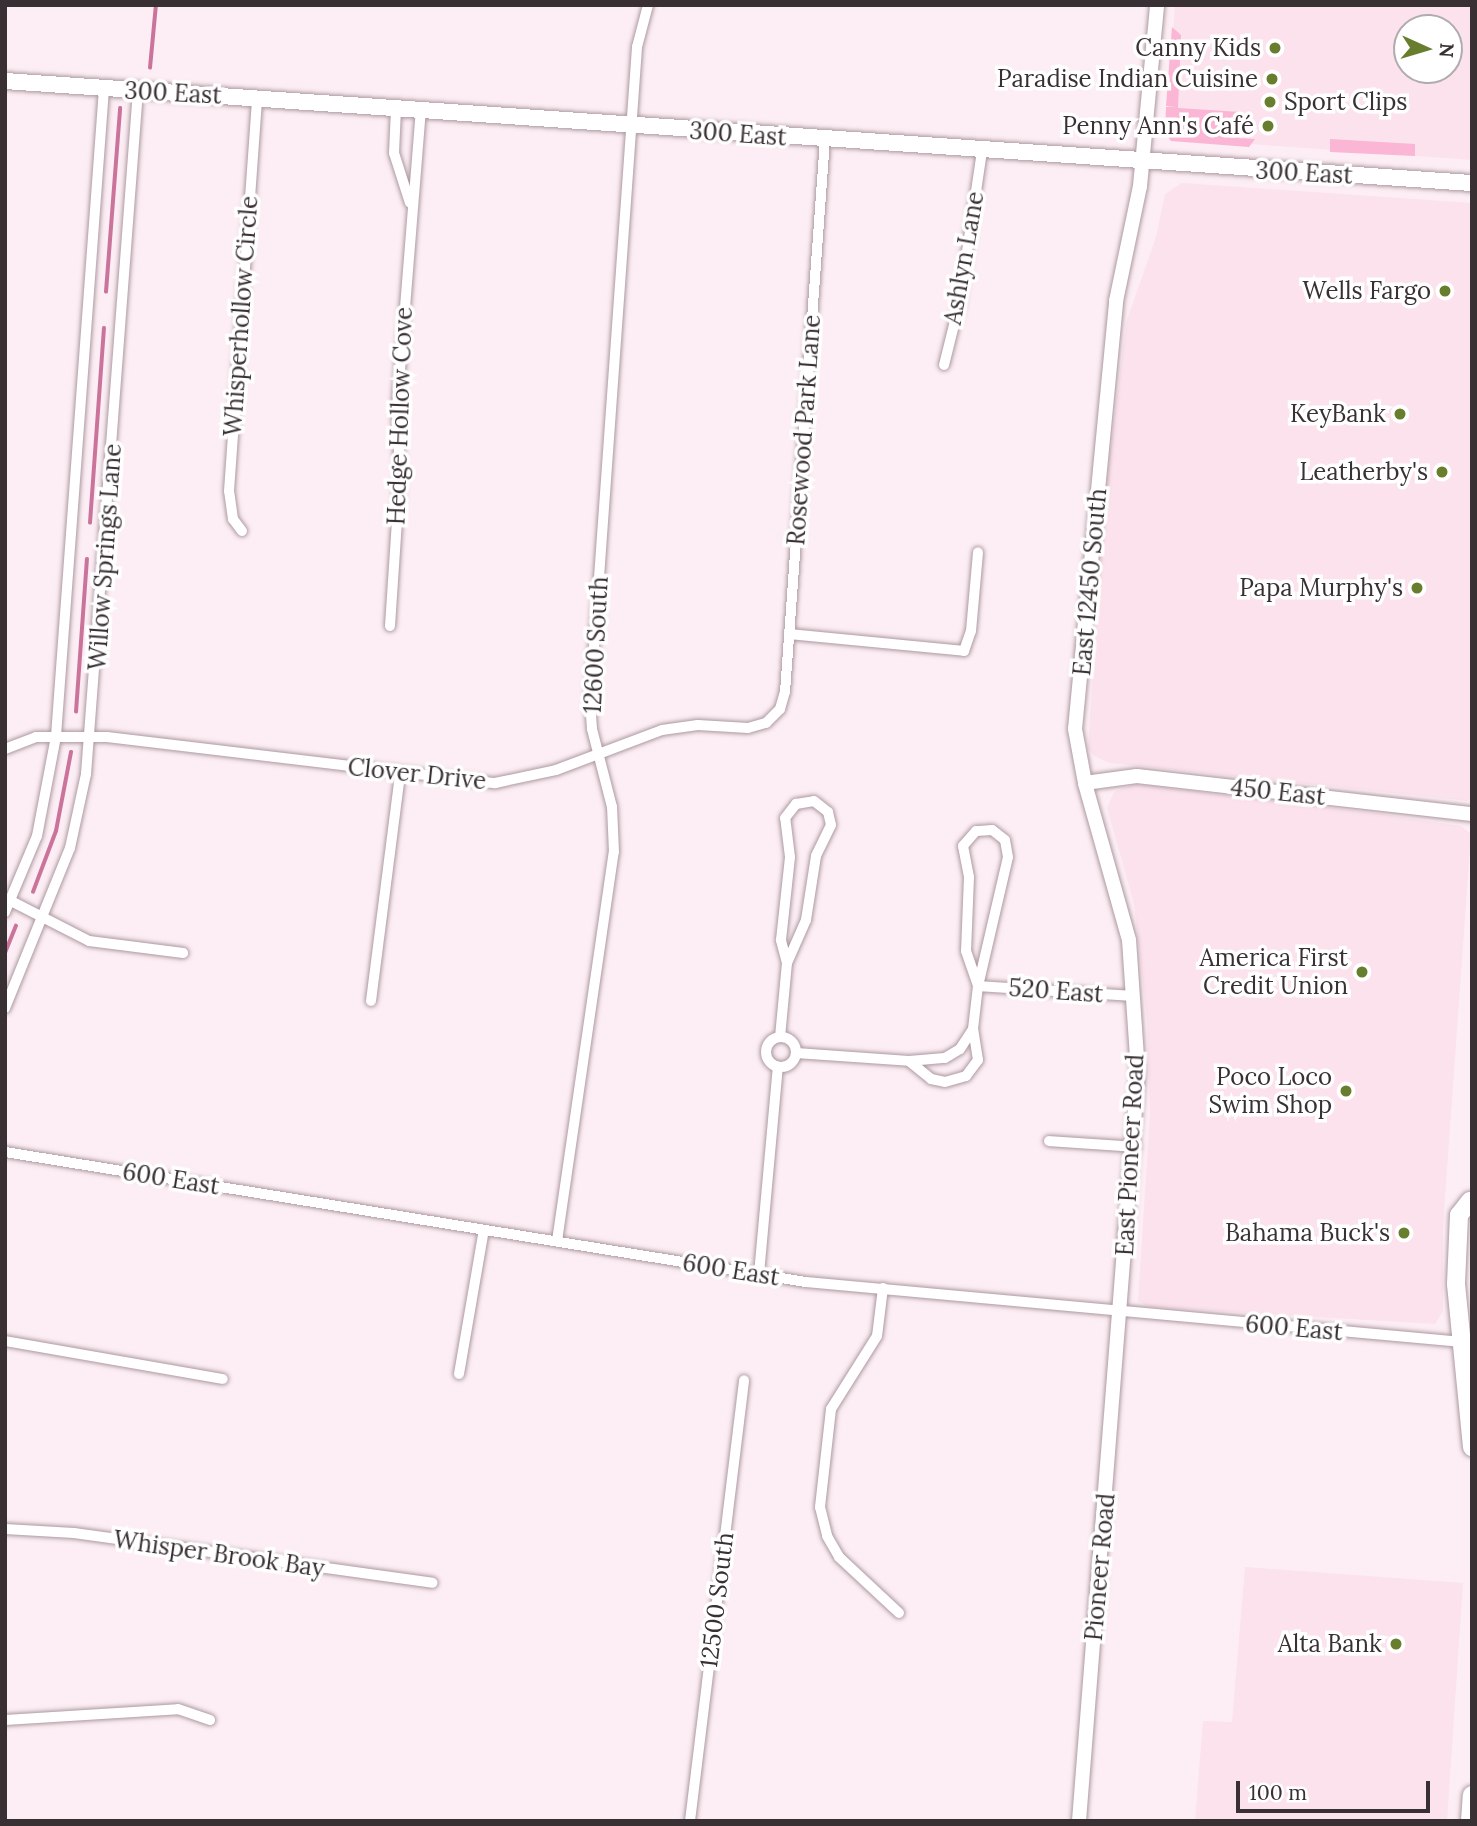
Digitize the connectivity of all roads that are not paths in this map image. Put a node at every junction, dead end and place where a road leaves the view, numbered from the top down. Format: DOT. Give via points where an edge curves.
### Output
graph roads {
  1 [pos="648,5"];
  2 [pos="1157,5"];
  3 [pos="5,81"];
  4 [pos="104,89"];
  5 [pos="138,91"];
  6 [pos="257,99"];
  7 [pos="396,109"];
  8 [pos="421,111"];
  9 [pos="631,127"];
  10 [pos="825,140"];
  11 [pos="982,151"];
  12 [pos="1143,163"];
  13 [pos="1472,183"];
  14 [pos="411,205"];
  15 [pos="944,365"];
  16 [pos="242,531"];
  17 [pos="978,552"];
  18 [pos="390,626"];
  19 [pos="789,634"];
  20 [pos="774,716"];
  21 [pos="57,736"];
  22 [pos="91,737"];
  23 [pos="5,749"];
  24 [pos="598,752"];
  25 [pos="400,774"];
  26 [pos="1085,783"];
  27 [pos="1472,814"];
  28 [pos="11,901"];
  29 [pos="5,912"];
  30 [pos="40,917"];
  31 [pos="183,953"];
  32 [pos="787,963"];
  33 [pos="978,986"];
  34 [pos="1133,996"];
  35 [pos="371,1001"];
  36 [pos="5,1008"];
  37 [pos="974,1029"];
  38 [pos="780,1037"];
  39 [pos="796,1053"];
  40 [pos="909,1061"];
  41 [pos="778,1067"];
  42 [pos="1049,1141"];
  43 [pos="1136,1147"];
  44 [pos="5,1152"];
  45 [pos="1472,1182"];
  46 [pos="1471,1203"];
  47 [pos="484,1230"];
  48 [pos="557,1241"];
  49 [pos="759,1274"];
  50 [pos="883,1288"];
  51 [pos="1121,1313"];
  52 [pos="5,1341"];
  53 [pos="1462,1342"];
  54 [pos="459,1374"];
  55 [pos="223,1378"];
  56 [pos="744,1380"];
  57 [pos="1472,1447"];
  58 [pos="5,1529"];
  59 [pos="433,1583"];
  60 [pos="898,1613"];
  61 [pos="5,1720"];
  62 [pos="210,1720"];
  63 [pos="1472,1795"];
  64 [pos="690,1821"];
  65 [pos="1079,1821"];
  66 [pos="1470,1821"];
  1 -- 9 [label="street, 12600 South" via="637,47"];
  2 -- 12 [label="street, East 12450 South"];
  3 -- 4 [label="main road, 300 East"];
  4 -- 5 [label="main road, 300 East"];
  4 -- 21 [label="street, Willow Springs Lane"];
  5 -- 6 [label="main road, 300 East"];
  5 -- 22 [label="street, Willow Springs Lane"];
  6 -- 7 [label="main road, 300 East"];
  6 -- 16 [label="street, Whisperhollow Circle" via="229,491 233,519"];
  7 -- 8 [label="main road, 300 East"];
  7 -- 14 [label="street, Hedge Hollow Cove" via="394,153"];
  8 -- 9 [label="main road, 300 East"];
  8 -- 14 [label="street, Hedge Hollow Cove"];
  9 -- 10 [label="main road, 300 East"];
  9 -- 24 [label="street, 12600 South" via="590,702"];
  10 -- 11 [label="main road, 300 East"];
  10 -- 19 [label="street, Rosewood Park Lane"];
  11 -- 12 [label="main road, 300 East"];
  11 -- 15 [label="street, Ashlyn Lane" via="959,305"];
  12 -- 13 [label="main road, 300 East"];
  12 -- 26 [label="street, East 12450 South" via="1135,225 1116,302 1075,729"];
  14 -- 18 [label="street, Hedge Hollow Cove" via="397,407 400,474"];
  17 -- 19 [label="street" via="971,631 964,651"];
  19 -- 20 [label="street, Rosewood Park Lane" via="783,701"];
  20 -- 24 [label="street, Clover Drive" via="748,728 662,730"];
  21 -- 22 [label="street, Clover Drive"];
  21 -- 23 [label="street, Clover Drive" via="23,740"];
  21 -- 28 [label="street, Willow Springs Lane" via="37,836"];
  22 -- 25 [label="street, Clover Drive"];
  22 -- 30 [label="street, Willow Springs Lane" via="70,848"];
  24 -- 25 [label="street, Clover Drive" via="515,781 478,783"];
  24 -- 48 [label="street, 12600 South" via="612,807 614,852"];
  25 -- 35 [label="street"];
  26 -- 27 [label="street, 450 East" via="1137,776"];
  26 -- 34 [label="street, East 12450 South" via="1129,940"];
  28 -- 29 [label="street, Willow Springs Lane"];
  28 -- 30 [label="street"];
  30 -- 31 [label="street" via="96,943"];
  30 -- 36 [label="street, Willow Springs Lane"];
  32 -- 32 [label="street" via="781,940 790,857 785,818 796,804 814,801 824,807 831,825 816,856 806,919"];
  32 -- 38 [label="street"];
  33 -- 33 [label="street" via="966,951 969,877 963,846 976,831 992,830 1005,840 1008,857"];
  33 -- 34 [label="street, 520 East"];
  33 -- 37 [label="street"];
  34 -- 43 [label="street, East Pioneer Road"];
  37 -- 40 [label="street" via="950,1057"];
  37 -- 40 [label="street" via="978,1060 960,1080 938,1082"];
  38 -- 39 [label="street" via="793,1043"];
  38 -- 41 [label="street" via="770,1041 765,1051 768,1061"];
  39 -- 40 [label="street"];
  39 -- 41 [label="street" via="788,1065"];
  41 -- 49 [label="street"];
  42 -- 43 [label="street"];
  43 -- 51 [label="street, East Pioneer Road"];
  44 -- 47 [label="street, 600 East"];
  45 -- 46 [label="main road"];
  46 -- 53 [label="main road" via="1459,1215 1456,1284"];
  47 -- 48 [label="street, 600 East"];
  47 -- 54 [label="street"];
  48 -- 49 [label="street, 600 East"];
  49 -- 50 [label="street, 600 East"];
  50 -- 51 [label="street, 600 East"];
  50 -- 60 [label="street" via="877,1336 831,1409 820,1507 827,1536 839,1557"];
  51 -- 53 [label="street, 600 East"];
  51 -- 65 [label="street, Pioneer Road"];
  52 -- 55 [label="street"];
  53 -- 57 [label="main road"];
  56 -- 64 [label="street, 12500 South"];
  58 -- 59 [label="street, Whisper Brook Bay" via="74,1533"];
  61 -- 62 [label="street" via="178,1709"];
  63 -- 66 [label="main road"];
}
